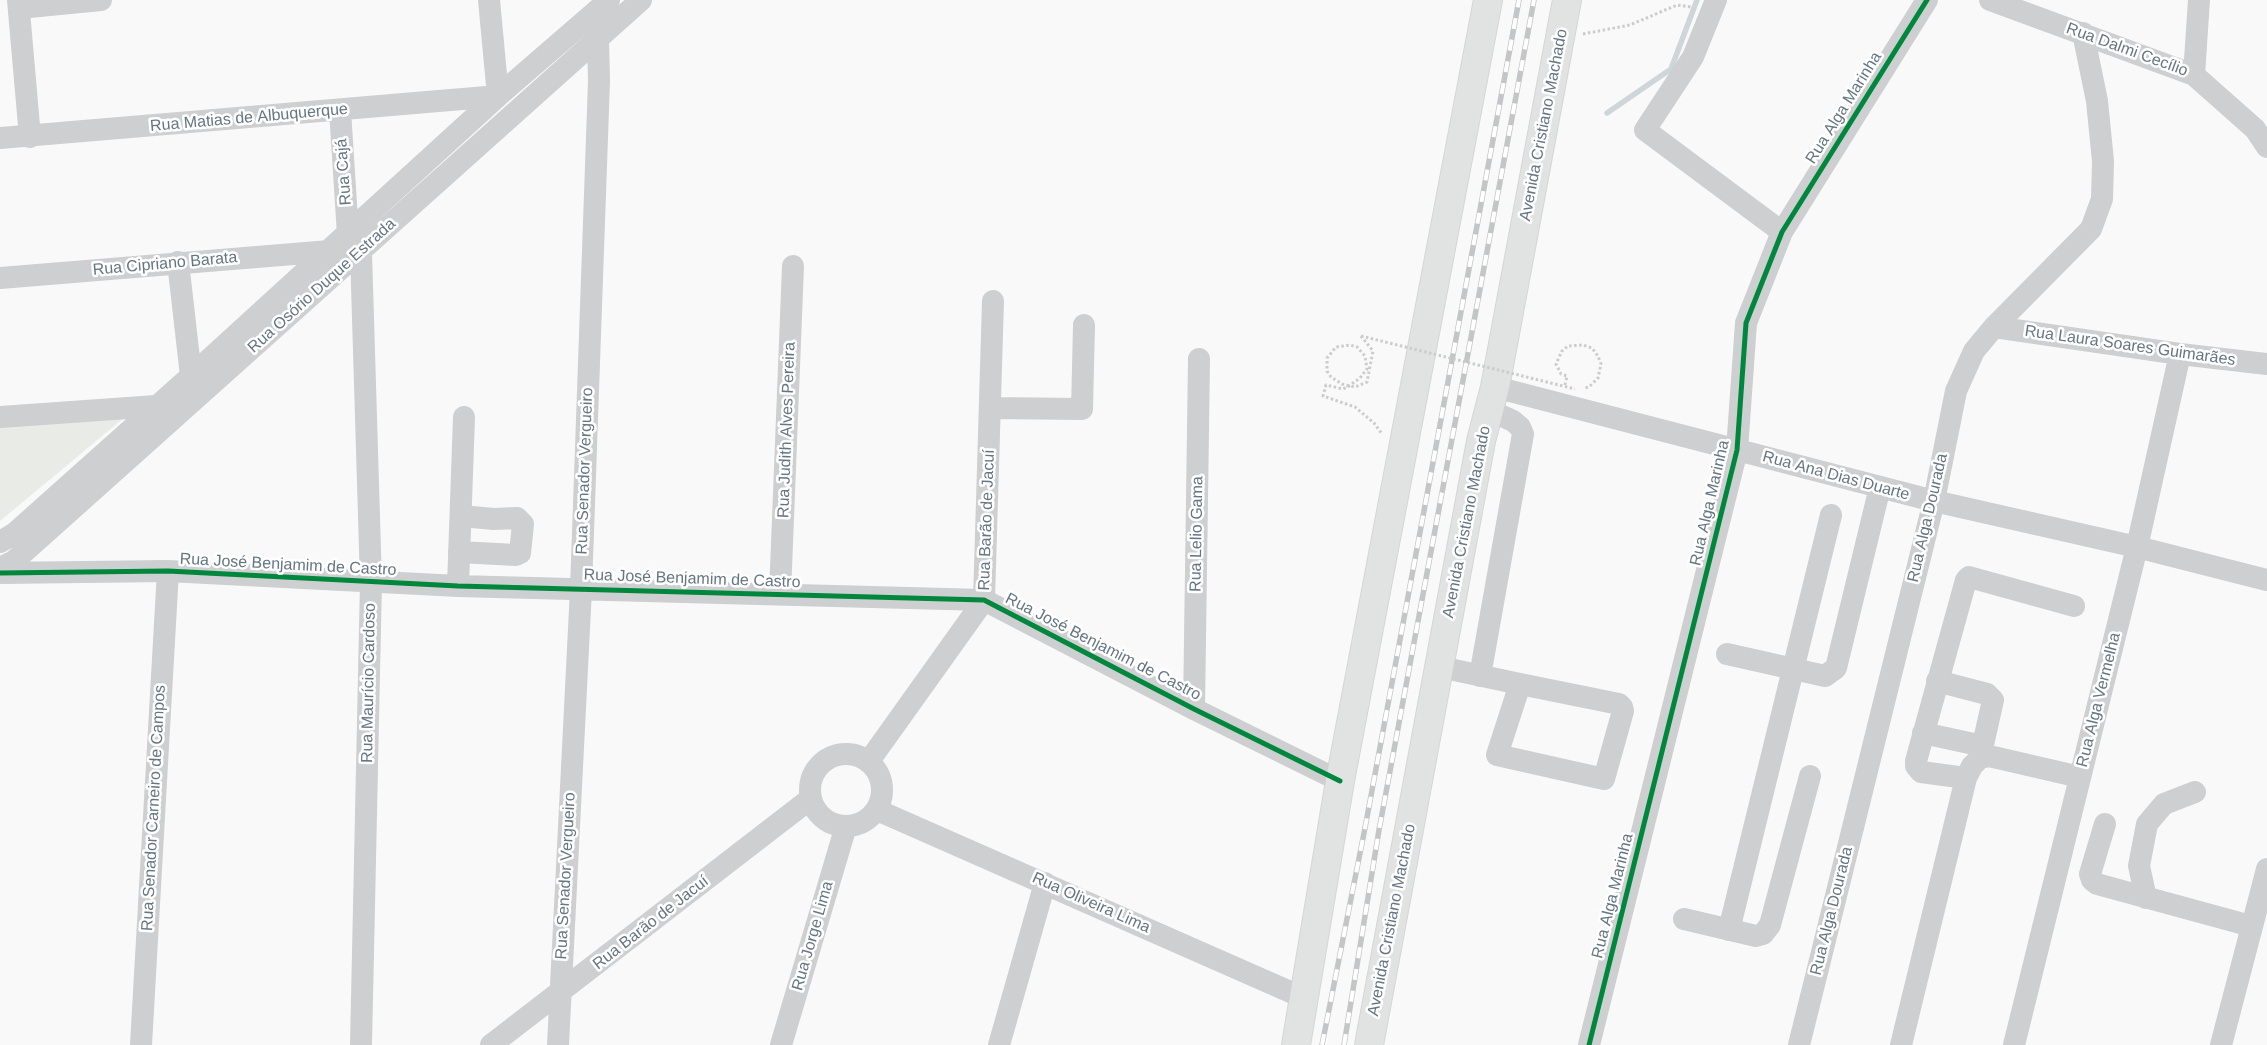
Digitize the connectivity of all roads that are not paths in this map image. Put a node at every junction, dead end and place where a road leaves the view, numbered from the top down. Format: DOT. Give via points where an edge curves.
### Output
graph roads {
  1 [pos="101,0"];
  2 [pos="489,0"];
  3 [pos="609,0"];
  4 [pos="641,0"];
  5 [pos="1488,0"];
  6 [pos="1567,0"];
  7 [pos="1927,0"];
  8 [pos="1990,0"];
  9 [pos="2199,0"];
  10 [pos="19,4"];
  11 [pos="1708,4"];
  12 [pos="591,31"];
  13 [pos="2083,33"];
  14 [pos="2194,75"];
  15 [pos="498,96"];
  16 [pos="340,110"];
  17 [pos="514,114"];
  18 [pos="30,136"];
  19 [pos="0,138"];
  20 [pos="2267,147"];
  21 [pos="1782,232"];
  22 [pos="346,244"];
  23 [pos="178,262"];
  24 [pos="793,266"];
  25 [pos="0,278"];
  26 [pos="993,301"];
  27 [pos="1084,325"];
  28 [pos="1994,327"];
  29 [pos="2180,354"];
  30 [pos="1199,359"];
  31 [pos="2267,364"];
  32 [pos="197,384"];
  33 [pos="1492,399"];
  34 [pos="990,408"];
  35 [pos="163,414"];
  36 [pos="0,417"];
  37 [pos="464,417"];
  38 [pos="1737,450"];
  39 [pos="1880,487"];
  40 [pos="1934,501"];
  41 [pos="1831,515"];
  42 [pos="461,516"];
  43 [pos="494,519"];
  44 [pos="14,541"];
  45 [pos="2137,548"];
  46 [pos="460,552"];
  47 [pos="492,553"];
  48 [pos="0,568"];
  49 [pos="168,571"];
  50 [pos="52,572"];
  51 [pos="0,573"];
  52 [pos="2267,580"];
  53 [pos="371,582"];
  54 [pos="458,586"];
  55 [pos="581,589"];
  56 [pos="780,594"];
  57 [pos="984,600"];
  58 [pos="2074,606"];
  59 [pos="1727,654"];
  60 [pos="1440,667"];
  61 [pos="1794,668"];
  62 [pos="1480,676"];
  63 [pos="1937,680"];
  64 [pos="1520,684"];
  65 [pos="1194,709"];
  66 [pos="1923,733"];
  67 [pos="1982,752"];
  68 [pos="869,761"];
  69 [pos="1810,776"];
  70 [pos="2080,777"];
  71 [pos="1966,778"];
  72 [pos="1340,781"];
  73 [pos="2195,792"];
  74 [pos="810,799"];
  75 [pos="877,810"];
  76 [pos="2105,824"];
  77 [pos="846,826"];
  78 [pos="2267,869"];
  79 [pos="1045,883"];
  80 [pos="2146,898"];
  81 [pos="1684,919"];
  82 [pos="2251,926"];
  83 [pos="1729,930"];
  84 [pos="560,993"];
  85 [pos="1304,998"];
  86 [pos="141,1045"];
  87 [pos="361,1045"];
  88 [pos="491,1045"];
  89 [pos="558,1045"];
  90 [pos="781,1045"];
  91 [pos="999,1045"];
  92 [pos="1296,1045"];
  93 [pos="1369,1045"];
  94 [pos="1589,1045"];
  95 [pos="1799,1045"];
  96 [pos="1901,1045"];
  97 [pos="2014,1045"];
  98 [pos="2221,1045"];
  1 -- 10 [label="street"];
  2 -- 15 [label="street"];
  3 -- 12 [label="street, Rua Osório Duque Estrada"];
  4 -- 12 [label="street, Rua Osório Duque Estrada"];
  5 -- 72 [label="highway"];
  6 -- 33 [label="highway, Avenida Cristiano Machado"];
  7 -- 21 [label="street, Rua Alga Marinha"];
  8 -- 13 [label="street, Rua Dalmi Cecílio"];
  9 -- 14 [label="street"];
  10 -- 18 [label="street"];
  11 -- 21 [label="street" via="1693,57 1645,130"];
  12 -- 15 [label="street, Rua Osório Duque Estrada"];
  12 -- 17 [label="street, Rua Osório Duque Estrada"];
  12 -- 55 [label="street, Rua Senador Vergueiro" via="599,81"];
  13 -- 14 [label="street, Rua Dalmi Cecílio"];
  13 -- 28 [label="street, Rua Alga Dourada" via="2097,101 2103,161 2102,199 2091,229"];
  14 -- 20 [label="street, Rua Dalmi Cecílio" via="2255,129"];
  15 -- 16 [label="street, Rua Matias de Albuquerque"];
  15 -- 17 [label="street"];
  15 -- 22 [label="street, Rua Osório Duque Estrada"];
  16 -- 18 [label="street, Rua Matias de Albuquerque"];
  16 -- 22 [label="street, Rua Cajá"];
  17 -- 22 [label="street, Rua Osório Duque Estrada"];
  18 -- 19 [label="street, Rua Matias de Albuquerque"];
  21 -- 38 [label="street, Rua Alga Marinha" via="1746,323"];
  22 -- 23 [label="street, Rua Cipriano Barata"];
  22 -- 32 [label="street, Rua Osório Duque Estrada"];
  22 -- 32 [label="street, Rua Osório Duque Estrada"];
  22 -- 53 [label="street, Rua Maurício Cardoso"];
  23 -- 25 [label="street, Rua Cipriano Barata"];
  23 -- 32 [label="street"];
  24 -- 56 [label="street, Rua Judith Alves Pereira"];
  26 -- 34 [label="street, Rua Barão de Jacuí"];
  27 -- 34 [label="street" via="1082,409"];
  28 -- 29 [label="street, Rua Laura Soares Guimarães"];
  28 -- 40 [label="street, Rua Alga Dourada" via="1974,351 1956,391"];
  29 -- 31 [label="street, Rua Laura Soares Guimarães"];
  29 -- 45 [label="street, Rua Alga Vermelha"];
  30 -- 65 [label="street, Rua Lelio Gama"];
  32 -- 35 [label="street, Rua Osório Duque Estrada"];
  33 -- 38 [label="street, Rua Ana Dias Duarte"];
  33 -- 60 [label="highway, Avenida Cristiano Machado" via="1479,450"];
  33 -- 62 [label="street" via="1520,427 1522,434"];
  34 -- 57 [label="street, Rua Barão de Jacuí"];
  35 -- 36 [label="street"];
  35 -- 44 [label="street, Rua Osório Duque Estrada"];
  37 -- 42 [label="street"];
  38 -- 39 [label="street, Rua Ana Dias Duarte"];
  38 -- 94 [label="street, Rua Alga Marinha"];
  39 -- 40 [label="street, Rua Ana Dias Duarte"];
  39 -- 61 [label="street" via="1836,668 1825,676"];
  40 -- 45 [label="street, Rua Ana Dias Duarte"];
  40 -- 95 [label="street, Rua Alga Dourada"];
  41 -- 61 [label="street"];
  42 -- 43 [label="street"];
  42 -- 46 [label="street"];
  43 -- 47 [label="street"];
  43 -- 47 [label="street" via="520,520 523,541 522,550 516,554"];
  44 -- 48 [label="street, Rua Osório Duque Estrada" via="14,561"];
  44 -- 50 [label="street"];
  45 -- 52 [label="street, Rua Ana Dias Duarte"];
  45 -- 70 [label="street, Rua Alga Vermelha"];
  46 -- 47 [label="street"];
  46 -- 54 [label="street"];
  49 -- 50 [label="street, Rua José Benjamim de Castro"];
  49 -- 53 [label="street, Rua José Benjamim de Castro"];
  49 -- 86 [label="street, Rua Senador Carneiro de Campos"];
  50 -- 51 [label="street, Rua José Benjamim de Castro"];
  53 -- 54 [label="street, Rua José Benjamim de Castro"];
  53 -- 87 [label="street, Rua Maurício Cardoso"];
  54 -- 55 [label="street, Rua José Benjamim de Castro"];
  55 -- 56 [label="street, Rua José Benjamim de Castro"];
  55 -- 84 [label="street, Rua Senador Vergueiro"];
  56 -- 57 [label="street, Rua José Benjamim de Castro"];
  57 -- 65 [label="street, Rua José Benjamim de Castro"];
  57 -- 68 [label="street, Rua Barão de Jacuí"];
  58 -- 63 [label="street" via="1969,578 1963,585"];
  59 -- 61 [label="street"];
  60 -- 62 [label="street"];
  60 -- 93 [label="highway, Avenida Cristiano Machado"];
  61 -- 83 [label="street"];
  62 -- 64 [label="street"];
  63 -- 66 [label="street"];
  63 -- 67 [label="street" via="1990,696 1993,700"];
  64 -- 64 [label="street" via="1622,707 1604,779 1497,755"];
  65 -- 72 [label="street, Rua José Benjamim de Castro"];
  66 -- 67 [label="street"];
  66 -- 71 [label="street" via="1916,766 1921,772"];
  67 -- 70 [label="street"];
  67 -- 71 [label="street"];
  68 -- 74 [label="street" via="847,753 826,759 812,777"];
  68 -- 75 [label="street" via="876,769 882,789"];
  69 -- 83 [label="street" via="1770,925 1763,934 1756,936"];
  70 -- 97 [label="street, Rua Alga Vermelha"];
  71 -- 96 [label="street"];
  72 -- 85 [label="highway"];
  73 -- 80 [label="street" via="2164,804 2147,824 2139,866"];
  74 -- 77 [label="street" via="824,818"];
  74 -- 84 [label="street, Rua Barão de Jacuí"];
  75 -- 77 [label="street" via="863,822"];
  75 -- 79 [label="street, Rua Oliveira Lima"];
  76 -- 80 [label="street" via="2090,874 2092,880"];
  77 -- 90 [label="street, Rua Jorge Lima"];
  78 -- 82 [label="street"];
  79 -- 85 [label="street, Rua Oliveira Lima"];
  79 -- 91 [label="street"];
  80 -- 82 [label="street"];
  81 -- 83 [label="street"];
  82 -- 98 [label="street"];
  84 -- 88 [label="street, Rua Barão de Jacuí"];
  84 -- 89 [label="street, Rua Senador Vergueiro"];
  85 -- 92 [label="highway"];
}
